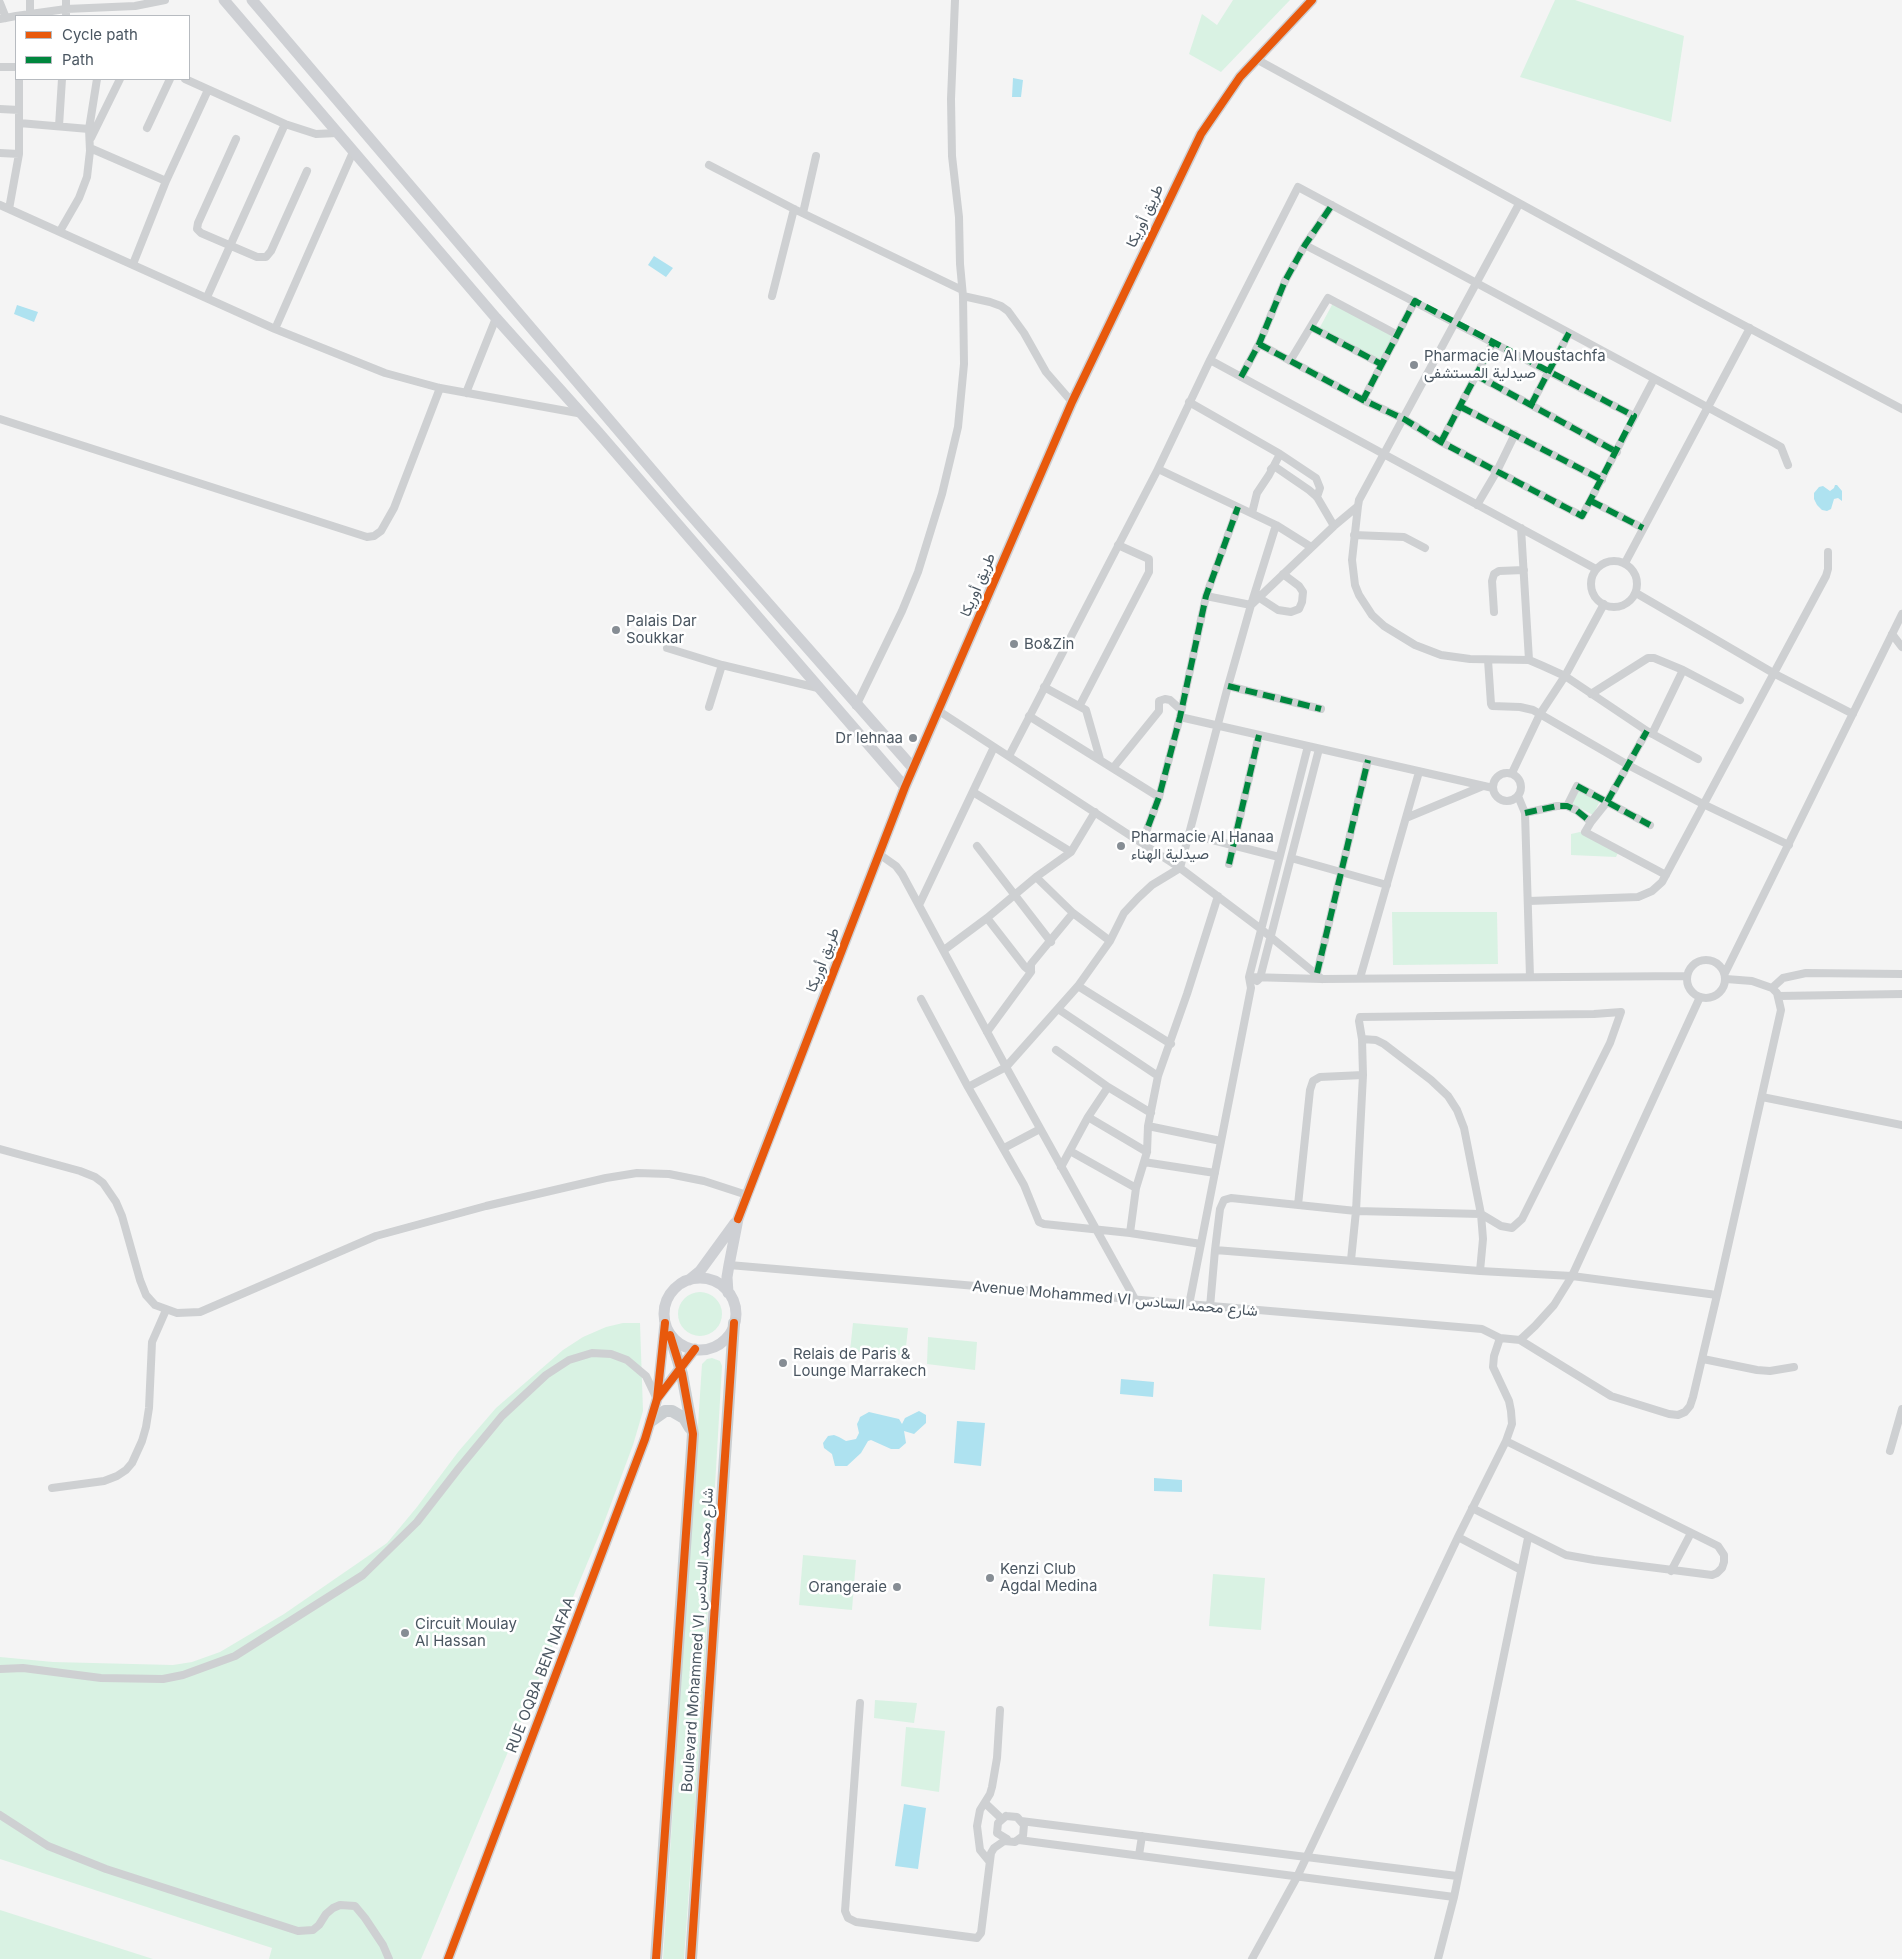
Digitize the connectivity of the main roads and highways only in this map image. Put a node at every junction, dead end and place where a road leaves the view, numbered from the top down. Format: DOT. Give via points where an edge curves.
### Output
graph roads {
  1 [pos="734,1323"];
  2 [pos="668,1329"];
  3 [pos="651,1420"];
  4 [pos="693,1434"];
  5 [pos="656,1959"];
  6 [pos="691,1959"];
  1 -- 6 [label="main road, Boulevard Mohammed VI شارع محمد السادس"];
  2 -- 4 [label="main road, Boulevard Mohammed VI شارع محمد السادس" via="680,1367"];
  3 -- 4 [label="main road" via="666,1412 679,1413"];
  4 -- 5 [label="main road, Boulevard Mohammed VI شارع محمد السادس"];
}
